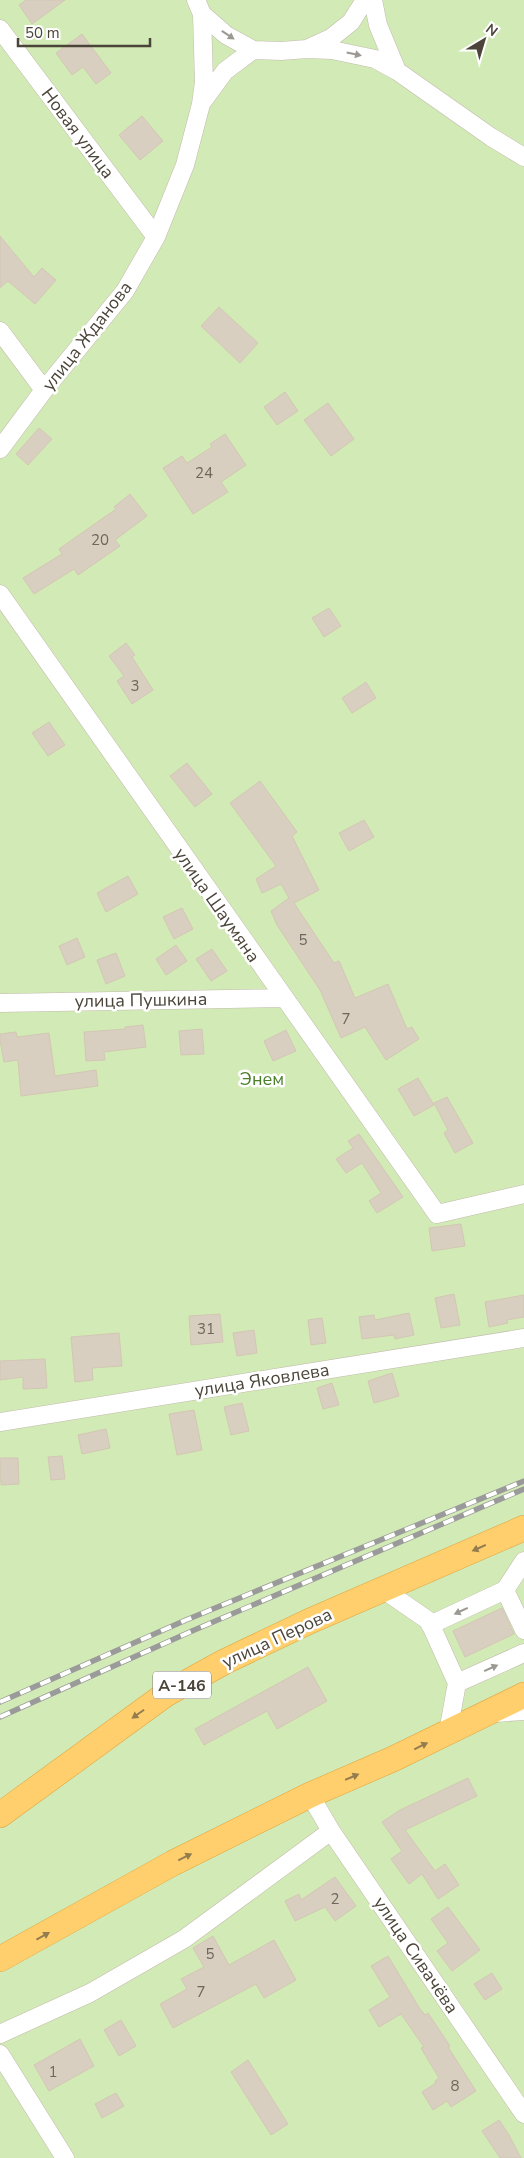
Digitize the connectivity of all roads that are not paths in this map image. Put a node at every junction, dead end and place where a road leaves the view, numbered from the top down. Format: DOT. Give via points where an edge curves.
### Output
graph roads {
  1 [pos="365,0"];
  2 [pos="373,0"];
  3 [pos="199,7"];
  4 [pos="0,29"];
  5 [pos="307,49"];
  6 [pos="253,50"];
  7 [pos="397,71"];
  8 [pos="201,104"];
  9 [pos="524,157"];
  10 [pos="156,237"];
  11 [pos="0,331"];
  12 [pos="44,390"];
  13 [pos="0,449"];
  14 [pos="0,594"];
  15 [pos="283,998"];
  16 [pos="0,1003"];
  17 [pos="524,1194"];
  18 [pos="524,1338"];
  19 [pos="0,1422"];
  20 [pos="524,1528"];
  21 [pos="524,1561"];
  22 [pos="384,1590"];
  23 [pos="505,1590"];
  24 [pos="430,1625"];
  25 [pos="524,1630"];
  26 [pos="524,1653"];
  27 [pos="457,1682"];
  28 [pos="524,1695"];
  29 [pos="524,1711"];
  30 [pos="487,1713"];
  31 [pos="448,1732"];
  32 [pos="310,1795"];
  33 [pos="0,1814"];
  34 [pos="331,1831"];
  35 [pos="0,1960"];
  36 [pos="0,2034"];
  37 [pos="0,2054"];
  38 [pos="524,2114"];
  39 [pos="65,2158"];
  1 -- 5 [label="street" via="351,22 331,38"];
  2 -- 7 [label="street" via="378,25"];
  3 -- 6 [label="street, улица Жданова, one-way" via="226,35"];
  3 -- 8 [label="street, улица Жданова" via="204,82"];
  4 -- 10 [label="street, Новая улица"];
  5 -- 6 [label="street"];
  5 -- 7 [label="street, one-way" via="332,50 375,59"];
  6 -- 8 [label="street" via="225,71"];
  7 -- 9 [label="street"];
  8 -- 10 [label="street, улица Жданова" via="186,165"];
  10 -- 12 [label="street, улица Жданова" via="125,291"];
  11 -- 12 [label="street"];
  12 -- 13 [label="street, улица Жданова"];
  14 -- 15 [label="street, улица Шаумяна"];
  15 -- 16 [label="street, улица Пушкина"];
  15 -- 17 [label="street, улица Шаумяна" via="437,1214"];
  18 -- 19 [label="street, улица Яковлева"];
  20 -- 22 [label="highway, улица Перова / А-146, one-way"];
  21 -- 23 [label="street"];
  22 -- 24 [label="street" via="429,1621"];
  22 -- 33 [label="highway, улица Перова / А-146, one-way" via="224,1662 166,1694"];
  23 -- 24 [label="street, one-way"];
  23 -- 25 [label="street"];
  24 -- 27 [label="street"];
  27 -- 26 [label="street, one-way"];
  27 -- 31 [label="street"];
  28 -- 30 [label="highway"];
  29 -- 30 [label="street"];
  30 -- 31 [label="highway"];
  32 -- 31 [label="highway, one-way"];
  32 -- 34 [label="street, улица Сивачёва"];
  35 -- 32 [label="highway, one-way" via="173,1863"];
  34 -- 36 [label="street" via="184,1939 90,1993"];
  34 -- 38 [label="street, улица Сивачёва"];
  37 -- 39 [label="street"];
}
